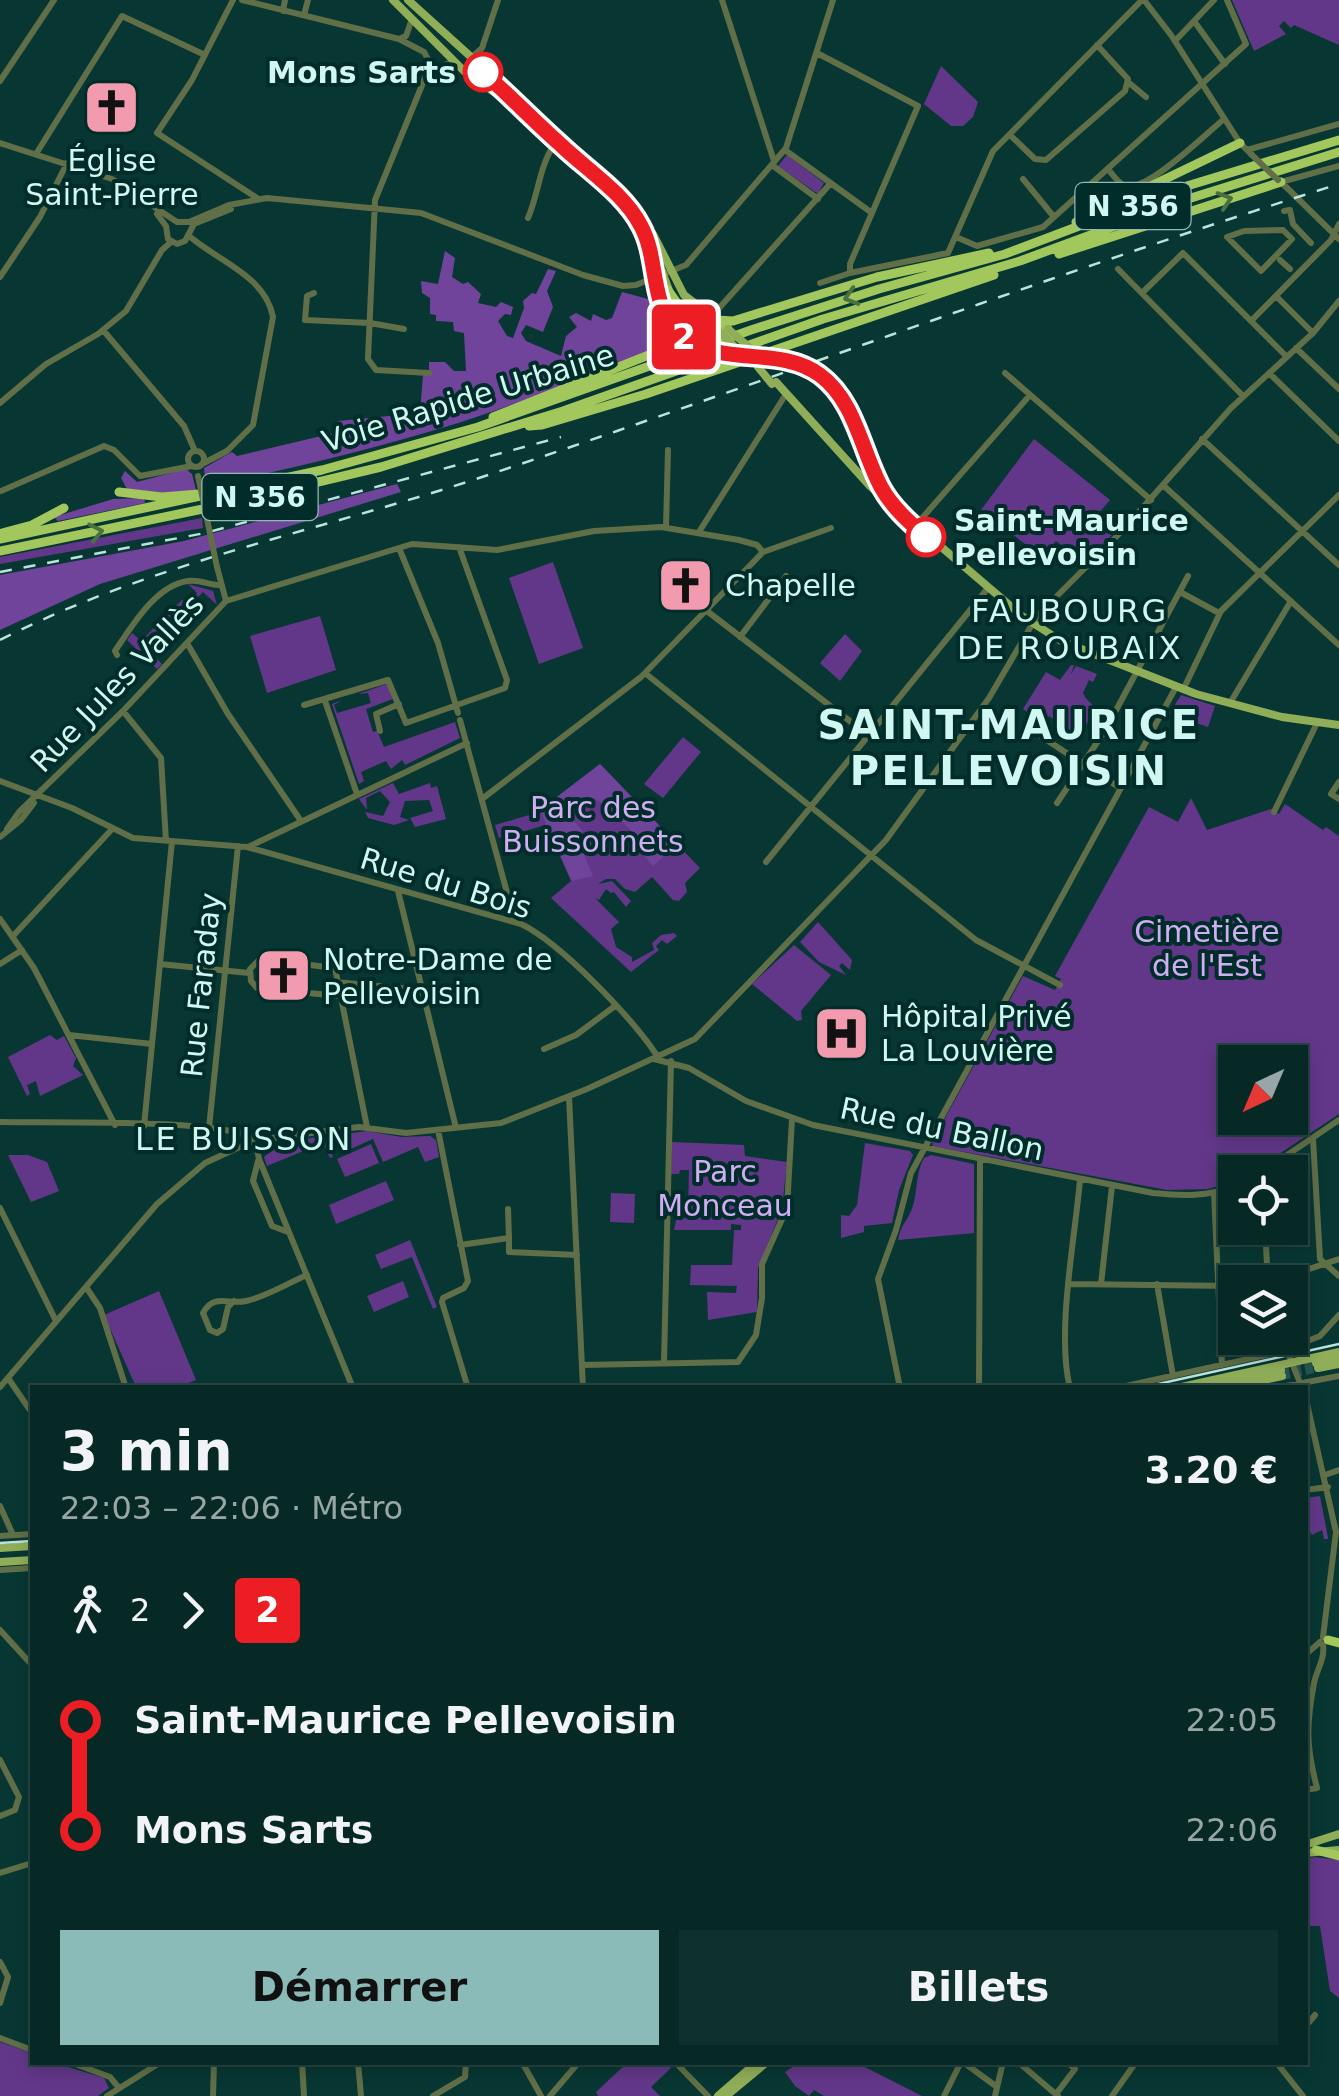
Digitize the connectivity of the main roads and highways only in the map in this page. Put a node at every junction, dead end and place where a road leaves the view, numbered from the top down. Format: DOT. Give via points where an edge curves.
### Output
graph roads {
  1 [pos="393,0"];
  2 [pos="408,0"];
  3 [pos="418,4"];
  4 [pos="413,18"];
  5 [pos="472,57"];
  6 [pos="454,62"];
  7 [pos="1339,138"];
  8 [pos="557,141"];
  9 [pos="1339,152"];
  10 [pos="1248,153"];
  11 [pos="1279,181"];
  12 [pos="1049,238"];
  13 [pos="1012,252"];
  14 [pos="1032,258"];
  15 [pos="1009,265"];
  16 [pos="668,290"];
  17 [pos="721,325"];
  18 [pos="684,341"];
  19 [pos="747,352"];
  20 [pos="516,426"];
  21 [pos="478,427"];
  22 [pos="119,492"];
  23 [pos="217,494"];
  24 [pos="64,508"];
  25 [pos="0,536"];
  26 [pos="0,551"];
  27 [pos="1339,725"];
  28 [pos="1339,1358"];
  29 [pos="1317,1366"];
  30 [pos="1190,1385"];
  31 [pos="1218,1385"];
  32 [pos="1239,1385"];
  33 [pos="30,1552"];
  34 [pos="0,1554"];
  35 [pos="1338,1834"];
  36 [pos="1308,1844"];
  37 [pos="1310,1852"];
  38 [pos="1339,1853"];
  39 [pos="754,2065"];
  40 [pos="763,2065"];
  41 [pos="718,2096"];
  42 [pos="726,2096"];
  1 -- 4 [label="main road"];
  2 -- 3 [label="main road"];
  3 -- 4 [label="main road"];
  3 -- 5 [label="main road"];
  4 -- 6 [label="main road"];
  5 -- 6 [label="main road"];
  5 -- 8 [label="main road"];
  6 -- 8 [label="main road"];
  7 -- 10 [label="highway, Voie Rapide Urbaine / N 356"];
  8 -- 16 [label="main road" via="642,226"];
  8 -- 17 [label="main road" via="645,222 686,298"];
  9 -- 14 [label="highway, Voie Rapide Urbaine / N 356"];
  10 -- 12 [label="highway"];
  10 -- 12 [label="highway, Voie Rapide Urbaine / N 356"];
  14 -- 11 [label="highway, one-way"];
  12 -- 13 [label="highway, Voie Rapide Urbaine / N 356"];
  13 -- 17 [label="highway" via="877,277"];
  13 -- 21 [label="highway, Voie Rapide Urbaine / N 356, one-way" via="833,303"];
  14 -- 15 [label="highway, Voie Rapide Urbaine / N 356"];
  15 -- 19 [label="highway" via="992,276"];
  15 -- 20 [label="highway, Voie Rapide Urbaine / N 356" via="808,324"];
  16 -- 17 [label="main road" via="686,309"];
  16 -- 18 [label="highway" via="692,324"];
  17 -- 18 [label="highway"];
  17 -- 19 [label="main road, bridge"];
  18 -- 21 [label="highway"];
  19 -- 20 [label="highway" via="624,402"];
  19 -- 27 [label="main road, bridge" via="860,477 1034,622 1086,651 1180,688"];
  26 -- 20 [label="highway, Voie Rapide Urbaine / N 356, one-way" via="282,492"];
  21 -- 23 [label="highway, Voie Rapide Urbaine / N 356"];
  22 -- 23 [label="highway" via="162,498"];
  23 -- 25 [label="highway, Voie Rapide Urbaine / N 356"];
  24 -- 25 [label="highway"];
  28 -- 29 [label="main road"];
  28 -- 30 [label="main road"];
  31 -- 32 [label="main road" via="1282,1373"];
  33 -- 34 [label="main road"];
  35 -- 36 [label="main road"];
  37 -- 38 [label="highway"];
  39 -- 41 [label="main road"];
  40 -- 42 [label="main road"];
}
